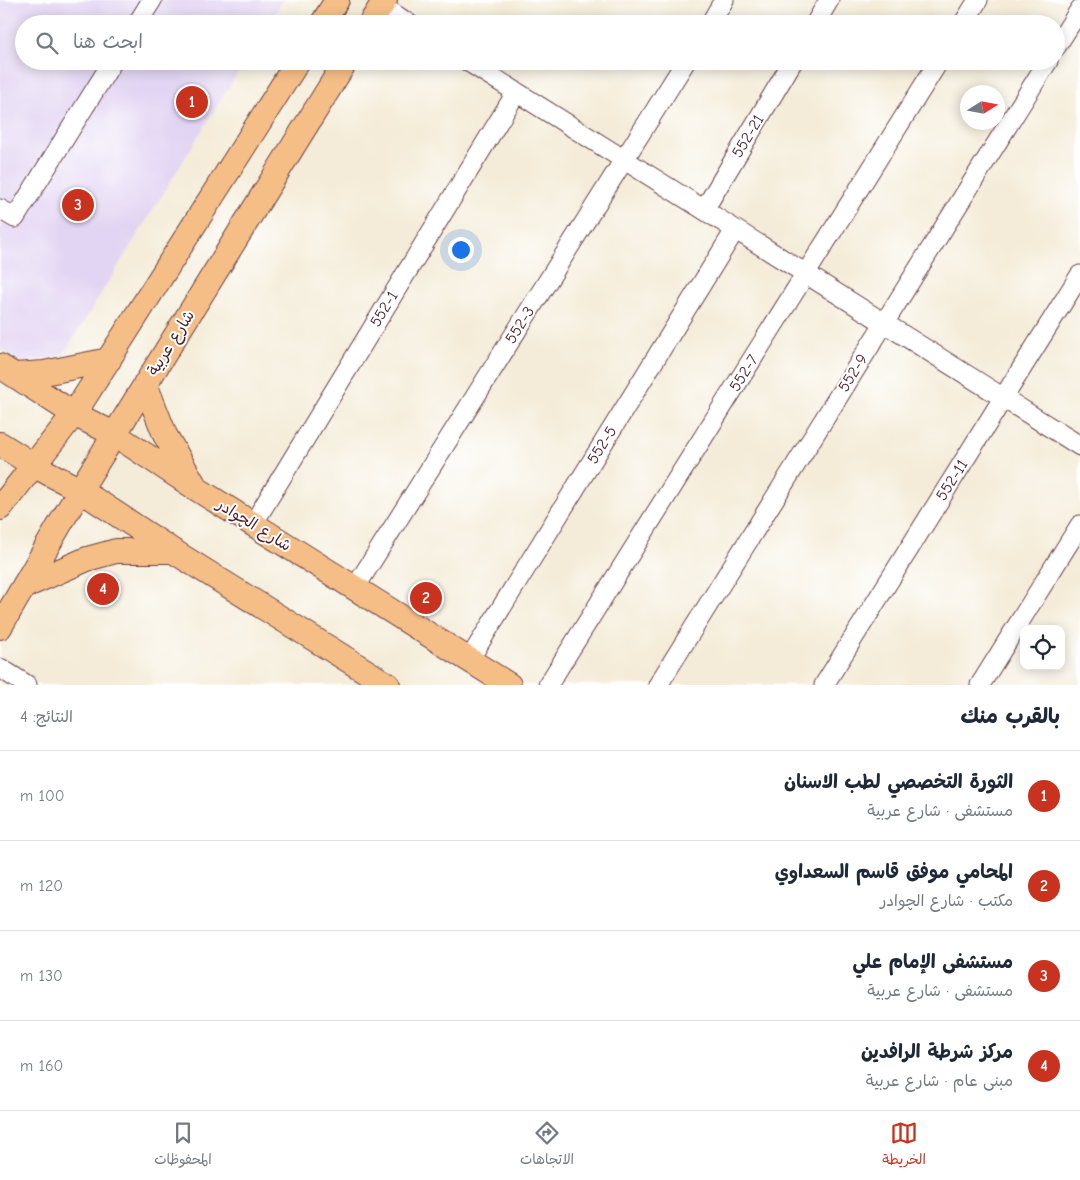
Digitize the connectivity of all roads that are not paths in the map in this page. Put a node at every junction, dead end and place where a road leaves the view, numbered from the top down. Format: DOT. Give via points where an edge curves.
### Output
graph roads {
  1 [pos="152,0"];
  2 [pos="724,0"];
  3 [pos="829,0"];
  4 [pos="978,0"];
  5 [pos="1070,0"];
  6 [pos="1080,8"];
  7 [pos="143,15"];
  8 [pos="715,15"];
  9 [pos="820,15"];
  10 [pos="969,15"];
  11 [pos="1065,33"];
  12 [pos="107,70"];
  13 [pos="292,70"];
  14 [pos="340,70"];
  15 [pos="481,70"];
  16 [pos="680,70"];
  17 [pos="788,70"];
  18 [pos="933,70"];
  19 [pos="1042,70"];
  20 [pos="516,93"];
  21 [pos="624,160"];
  22 [pos="0,209"];
  23 [pos="704,210"];
  24 [pos="736,230"];
  25 [pos="806,274"];
  26 [pos="1080,275"];
  27 [pos="884,323"];
  28 [pos="108,360"];
  29 [pos="7,370"];
  30 [pos="145,384"];
  31 [pos="1004,397"];
  32 [pos="74,414"];
  33 [pos="114,434"];
  34 [pos="0,444"];
  35 [pos="1080,446"];
  36 [pos="35,466"];
  37 [pos="197,489"];
  38 [pos="80,490"];
  39 [pos="0,508"];
  40 [pos="253,524"];
  41 [pos="1080,525"];
  42 [pos="173,551"];
  43 [pos="25,586"];
  44 [pos="355,588"];
  45 [pos="0,627"];
  46 [pos="469,660"];
  47 [pos="0,668"];
  48 [pos="26,685"];
  49 [pos="388,685"];
  50 [pos="509,685"];
  51 [pos="548,685"];
  52 [pos="658,685"];
  53 [pos="824,685"];
  54 [pos="980,685"];
  1 -- 7 [label="street"];
  2 -- 8 [label="street"];
  3 -- 9 [label="street"];
  4 -- 10 [label="street"];
  5 -- 6 [label="street"];
  6 -- 11 [label="street"];
  12 -- 22 [label="street" via="15,218"];
  13 -- 28 [label="main road"];
  14 -- 30 [label="main road, شارع عربية"];
  15 -- 20 [label="street"];
  16 -- 21 [label="street, 552-3"];
  17 -- 23 [label="street, 552-21"];
  18 -- 25 [label="street, 552-7"];
  19 -- 27 [label="street, 552-9"];
  20 -- 21 [label="street"];
  20 -- 40 [label="street, 552-1"];
  21 -- 23 [label="street"];
  21 -- 44 [label="street, 552-3"];
  23 -- 24 [label="street"];
  24 -- 25 [label="street"];
  24 -- 46 [label="street, 552-5"];
  25 -- 27 [label="street"];
  25 -- 51 [label="street, 552-7"];
  26 -- 31 [label="street, 552-11"];
  27 -- 31 [label="street"];
  27 -- 52 [label="street, 552-9"];
  28 -- 29 [label="main road" via="44,374"];
  28 -- 32 [label="main road"];
  29 -- 32 [label="main road, شارع الچوادر"];
  30 -- 33 [label="main road, شارع عربية"];
  30 -- 37 [label="main road" via="165,435"];
  31 -- 35 [label="street"];
  31 -- 53 [label="street, 552-11"];
  32 -- 33 [label="main road, شارع الچوادر"];
  32 -- 36 [label="main road"];
  33 -- 37 [label="main road, شارع الچوادر"];
  33 -- 38 [label="main road, شارع عربية"];
  34 -- 36 [label="main road"];
  36 -- 38 [label="main road"];
  36 -- 39 [label="main road"];
  37 -- 40 [label="main road, شارع الچوادر"];
  38 -- 42 [label="main road"];
  38 -- 43 [label="main road, شارع عربية"];
  40 -- 44 [label="main road, شارع الچوادر"];
  41 -- 54 [label="street"];
  42 -- 43 [label="main road" via="116,551 87,559"];
  42 -- 49 [label="main road"];
  43 -- 45 [label="main road, شارع عربية"];
  44 -- 46 [label="main road, شارع الچوادر"];
  46 -- 50 [label="main road, شارع الچوادر"];
  47 -- 48 [label="street"];
}
